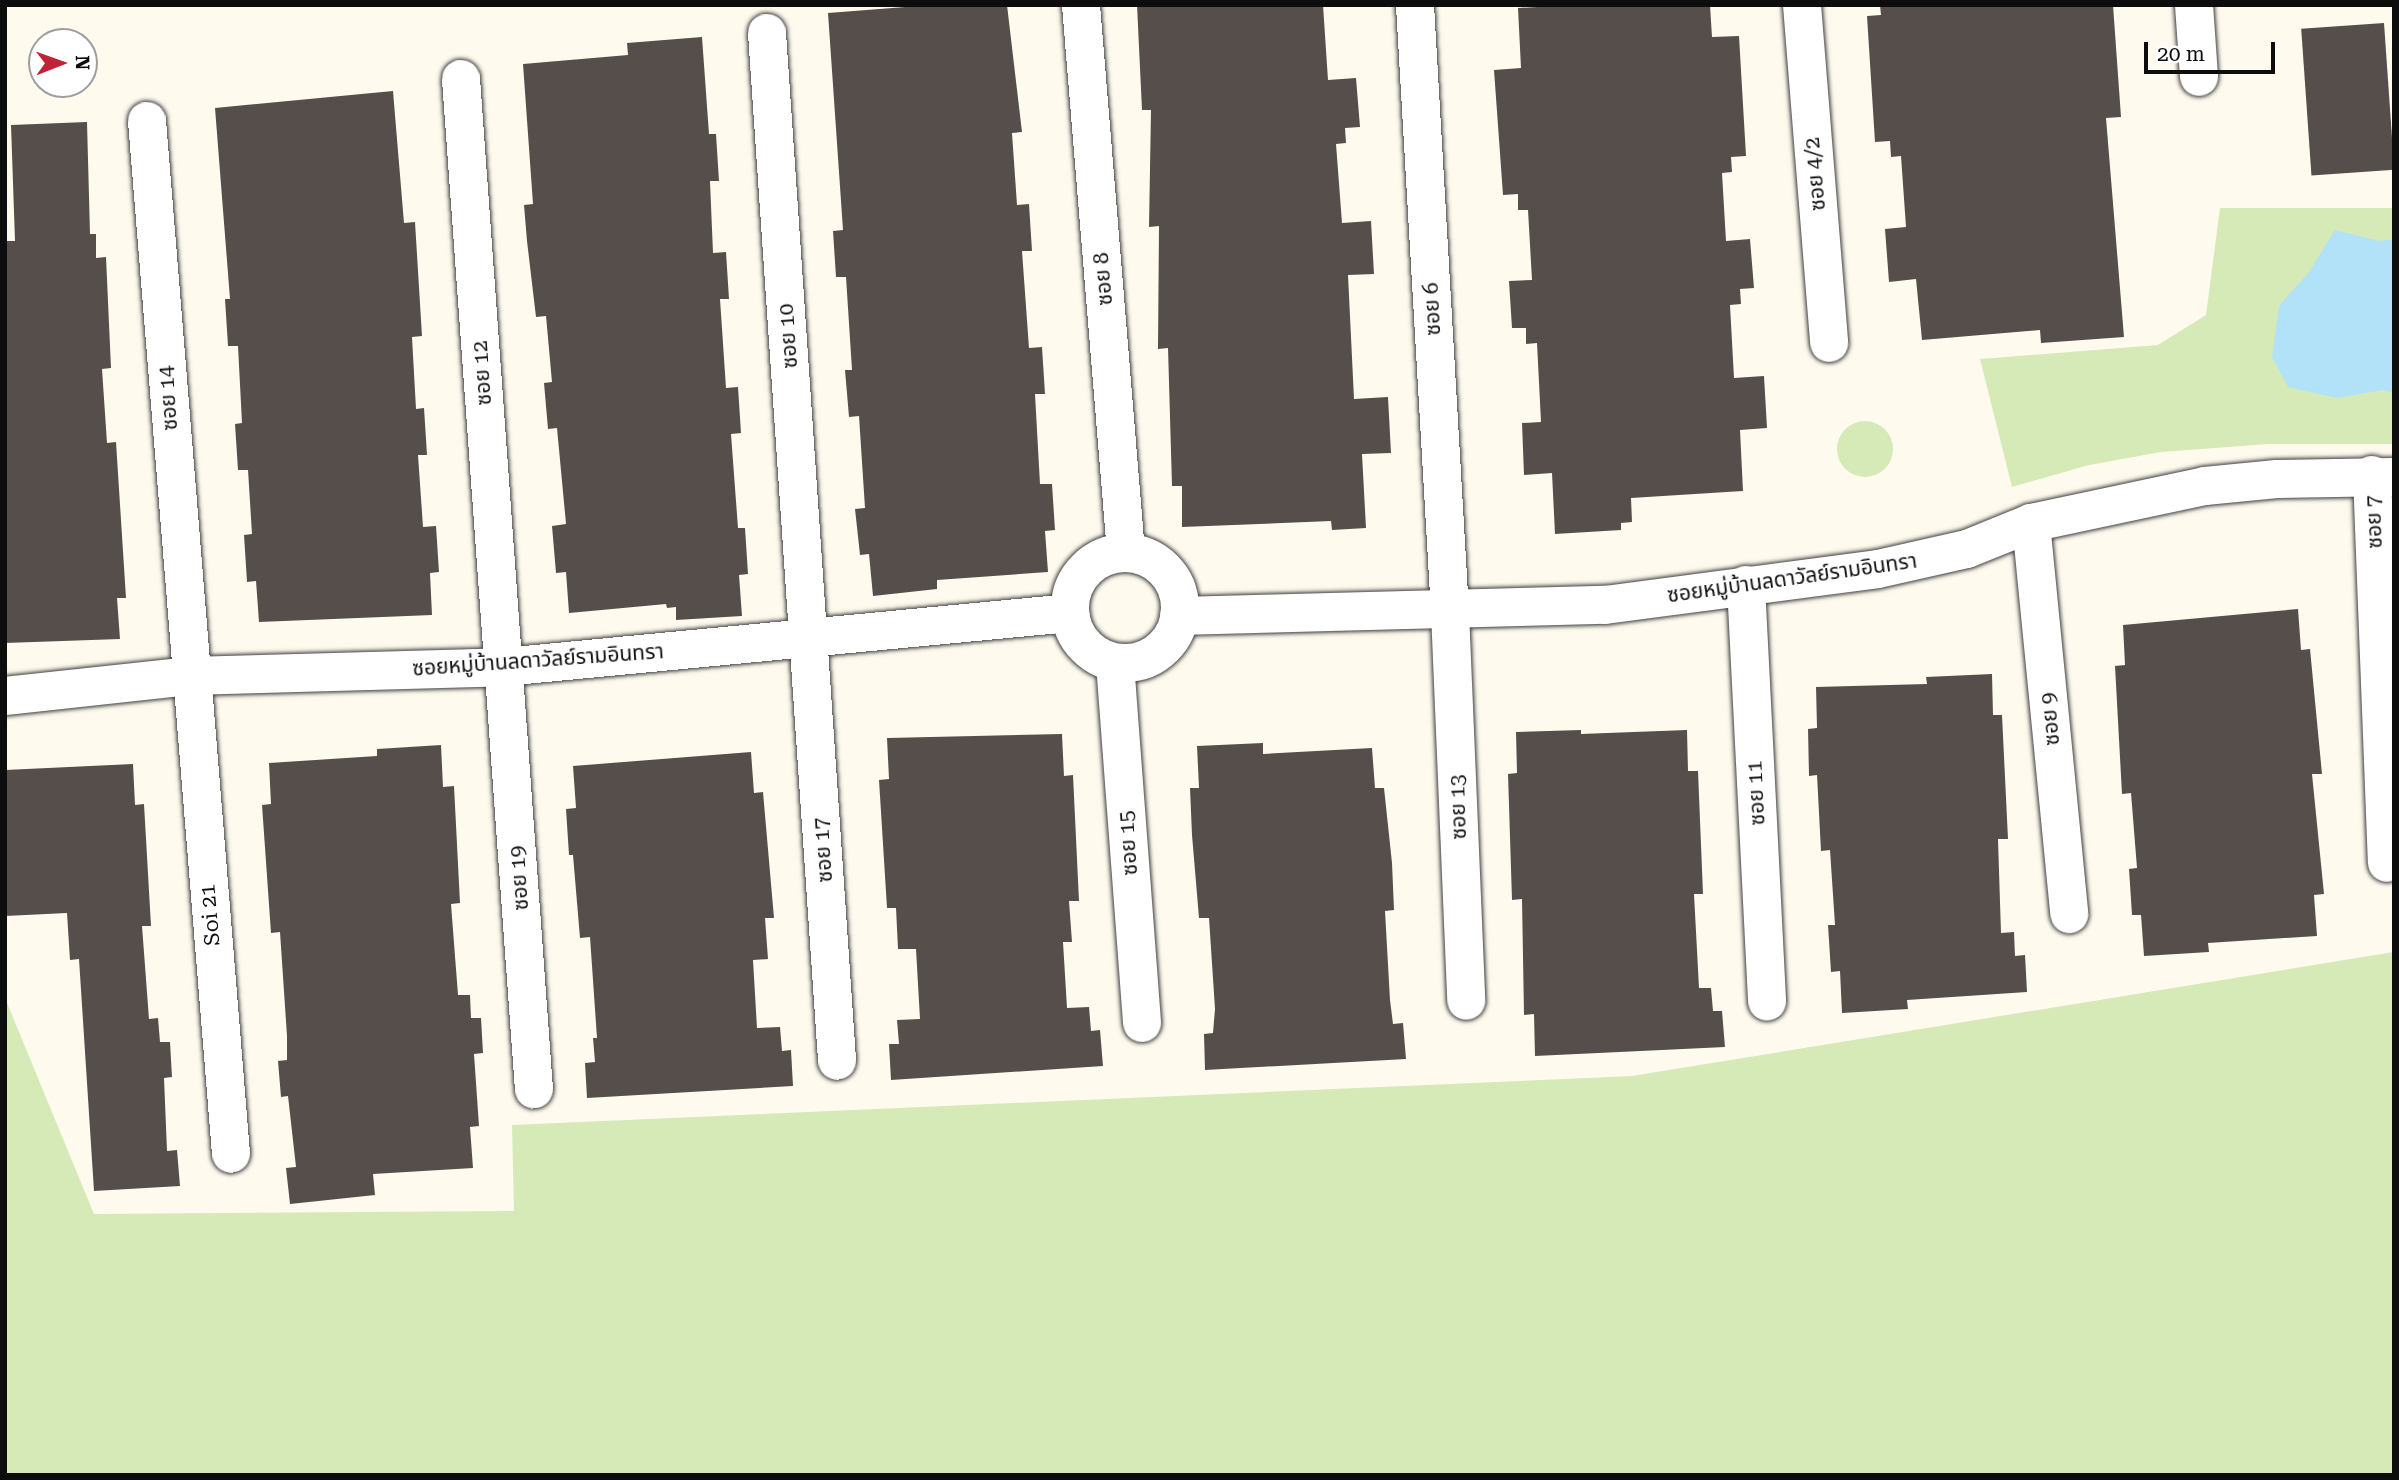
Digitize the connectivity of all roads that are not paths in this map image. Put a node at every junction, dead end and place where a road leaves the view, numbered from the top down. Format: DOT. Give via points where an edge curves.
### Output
graph roads {
  1 [pos="1081,5"];
  2 [pos="1415,5"];
  3 [pos="1802,5"];
  4 [pos="2194,5"];
  5 [pos="767,33"];
  6 [pos="2199,77"];
  7 [pos="461,79"];
  8 [pos="147,121"];
  9 [pos="1829,343"];
  10 [pos="2383,476"];
  11 [pos="2031,523"];
  12 [pos="1126,552"];
  13 [pos="1746,585"];
  14 [pos="1450,612"];
  15 [pos="1069,613"];
  16 [pos="1180,616"];
  17 [pos="809,638"];
  18 [pos="1115,663"];
  19 [pos="504,667"];
  20 [pos="189,676"];
  21 [pos="5,696"];
  22 [pos="2387,863"];
  23 [pos="2069,914"];
  24 [pos="1466,1001"];
  25 [pos="1766,1001"];
  26 [pos="1142,1023"];
  27 [pos="837,1061"];
  28 [pos="534,1089"];
  29 [pos="231,1154"];
  1 -- 12 [label="street, ซอย 8"];
  2 -- 14 [label="street, ซอย 6"];
  3 -- 9 [label="street, ซอย 4/2"];
  4 -- 6 [label="street"];
  5 -- 17 [label="street, ซอย 10"];
  7 -- 19 [label="street, ซอย 12"];
  8 -- 20 [label="street, ซอย 14"];
  10 -- 11 [label="street, ซอยหมู่บ้านลดาวัลย์รามอินทรา" via="2205,486"];
  10 -- 22 [label="street, ซอย 7"];
  11 -- 13 [label="street, ซอยหมู่บ้านลดาวัลย์รามอินทรา" via="1967,549 1878,569"];
  11 -- 23 [label="street, ซอย 9"];
  12 -- 15 [label="street" via="1108,554 1078,577"];
  12 -- 16 [label="street" via="1145,556 1173,580"];
  13 -- 14 [label="street, ซอยหมู่บ้านลดาวัลย์รามอินทรา" via="1605,606"];
  13 -- 25 [label="street, ซอย 11"];
  14 -- 16 [label="street, ซอยหมู่บ้านลดาวัลย์รามอินทรา"];
  14 -- 24 [label="street, ซอย 13"];
  15 -- 17 [label="street, ซอยหมู่บ้านลดาวัลย์รามอินทรา"];
  15 -- 18 [label="street" via="1084,646"];
  16 -- 18 [label="street" via="1175,633 1150,658"];
  17 -- 19 [label="street, ซอยหมู่บ้านลดาวัลย์รามอินทรา"];
  17 -- 27 [label="street, ซอย 17"];
  18 -- 26 [label="street, ซอย 15"];
  19 -- 20 [label="street, ซอยหมู่บ้านลดาวัลย์รามอินทรา"];
  19 -- 28 [label="street, ซอย 19"];
  20 -- 21 [label="street, ซอยหมู่บ้านลดาวัลย์รามอินทรา"];
  20 -- 29 [label="street, Soi 21"];
}
